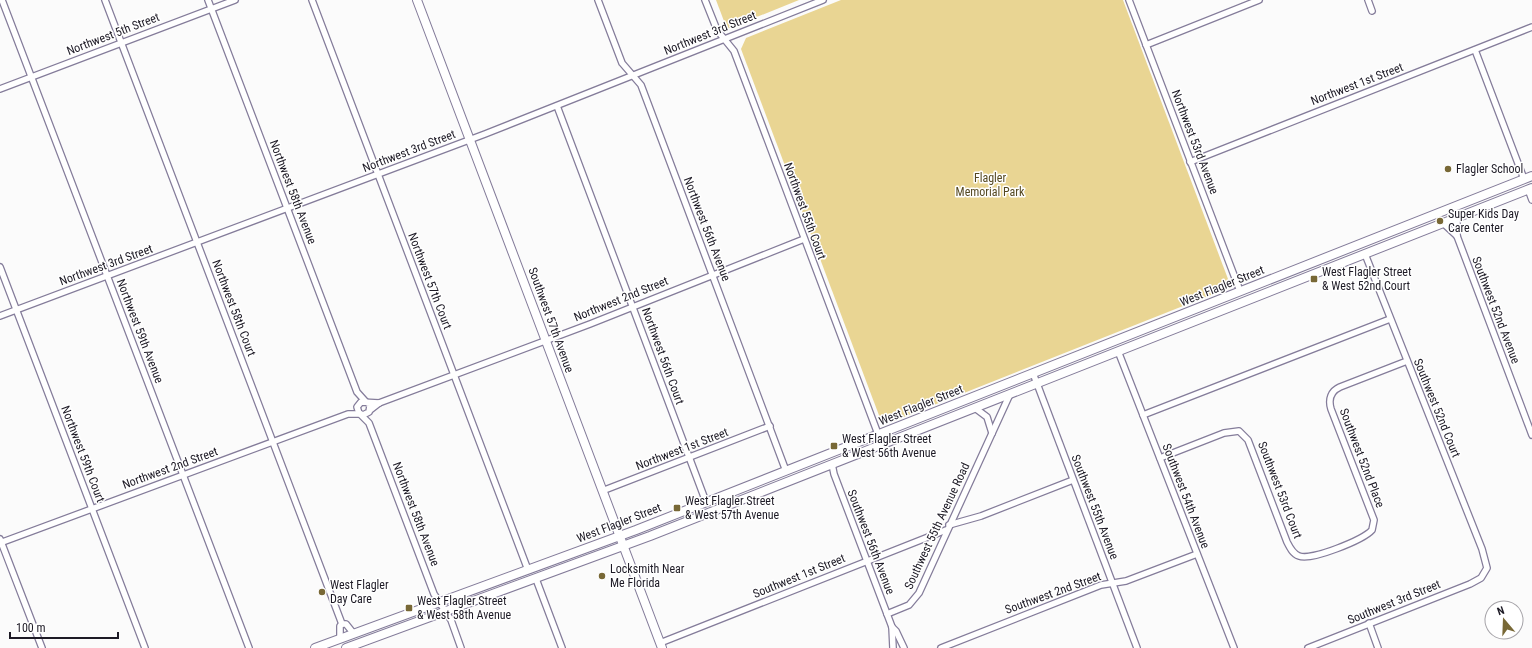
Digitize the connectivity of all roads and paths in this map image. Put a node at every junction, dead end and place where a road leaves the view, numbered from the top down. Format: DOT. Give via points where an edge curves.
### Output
graph roads {
  1 [pos="2,0"];
  2 [pos="105,0"];
  3 [pos="208,0"];
  4 [pos="235,0"];
  5 [pos="312,0"];
  6 [pos="417,0"];
  7 [pos="598,0"];
  8 [pos="705,0"];
  9 [pos="823,0"];
  10 [pos="1129,0"];
  11 [pos="1259,0"];
  12 [pos="1368,0"];
  13 [pos="212,9"];
  14 [pos="1372,11"];
  15 [pos="1532,27"];
  16 [pos="724,39"];
  17 [pos="122,43"];
  18 [pos="1146,45"];
  19 [pos="1475,50"];
  20 [pos="633,75"];
  21 [pos="31,77"];
  22 [pos="0,89"];
  23 [pos="557,106"];
  24 [pos="471,139"];
  25 [pos="1190,162"];
  26 [pos="378,174"];
  27 [pos="1528,178"];
  28 [pos="1530,189"];
  29 [pos="1506,198"];
  30 [pos="1532,200"];
  31 [pos="288,208"];
  32 [pos="1457,217"];
  33 [pos="1443,223"];
  34 [pos="1388,233"];
  35 [pos="1457,236"];
  36 [pos="804,239"];
  37 [pos="197,242"];
  38 [pos="1365,254"];
  39 [pos="0,267"];
  40 [pos="713,275"];
  41 [pos="107,276"];
  42 [pos="1258,285"];
  43 [pos="1240,292"];
  44 [pos="1245,301"];
  45 [pos="633,307"];
  46 [pos="17,310"];
  47 [pos="1222,310"];
  48 [pos="0,316"];
  49 [pos="1390,319"];
  50 [pos="1156,325"];
  51 [pos="1160,335"];
  52 [pos="546,340"];
  53 [pos="1118,351"];
  54 [pos="1407,361"];
  55 [pos="1033,373"];
  56 [pos="454,375"];
  57 [pos="1020,378"];
  58 [pos="1037,383"];
  59 [pos="357,392"];
  60 [pos="1010,394"];
  61 [pos="367,402"];
  62 [pos="378,403"];
  63 [pos="357,406"];
  64 [pos="975,408"];
  65 [pos="370,411"];
  66 [pos="348,414"];
  67 [pos="360,414"];
  68 [pos="1143,416"];
  69 [pos="369,423"];
  70 [pos="770,426"];
  71 [pos="992,433"];
  72 [pos="878,434"];
  73 [pos="1532,436"];
  74 [pos="273,442"];
  75 [pos="845,448"];
  76 [pos="690,458"];
  77 [pos="1160,458"];
  78 [pos="832,464"];
  79 [pos="786,471"];
  80 [pos="183,475"];
  81 [pos="1073,480"];
  82 [pos="772,488"];
  83 [pos="602,491"];
  84 [pos="706,502"];
  85 [pos="92,509"];
  86 [pos="947,528"];
  87 [pos="620,536"];
  88 [pos="0,541"];
  89 [pos="623,546"];
  90 [pos="1197,554"];
  91 [pos="1301,557"];
  92 [pos="867,561"];
  93 [pos="528,570"];
  94 [pos="1486,572"];
  95 [pos="536,579"];
  96 [pos="1112,584"];
  97 [pos="439,603"];
  98 [pos="445,612"];
  99 [pos="887,614"];
  100 [pos="1369,623"];
  101 [pos="342,624"];
  102 [pos="892,627"];
  103 [pos="354,634"];
  104 [pos="340,639"];
  105 [pos="366,644"];
  106 [pos="661,646"];
  107 [pos="352,647"];
  108 [pos="42,648"];
  109 [pos="145,648"];
  110 [pos="249,648"];
  111 [pos="315,648"];
  112 [pos="461,648"];
  113 [pos="562,648"];
  114 [pos="894,648"];
  115 [pos="904,648"];
  116 [pos="941,648"];
  117 [pos="1137,648"];
  118 [pos="1234,648"];
  119 [pos="1308,648"];
  120 [pos="1378,648"];
  1 -- 21 [label="street, Northwest 59th Avenue"];
  2 -- 17 [label="street, Northwest 58th Court"];
  3 -- 13 [label="street, Northwest 58th Avenue"];
  4 -- 13 [label="street, Northwest 5th Street"];
  5 -- 26 [label="street, Northwest 57th Court"];
  6 -- 24 [label="main road, Southwest 57th Avenue"];
  7 -- 20 [label="street, Northwest 56th Avenue" via="622,63"];
  8 -- 16 [label="street, Northwest 55th Court" via="717,30"];
  9 -- 16 [label="street, Northwest 3rd Street"];
  10 -- 18 [label="street, Northwest 53rd Avenue"];
  11 -- 18 [label="street"];
  12 -- 14 [label="street"];
  13 -- 17 [label="street, Northwest 5th Street"];
  13 -- 31 [label="street, Northwest 58th Avenue"];
  15 -- 19 [label="street, Northwest 1st Street"];
  16 -- 20 [label="street, Northwest 3rd Street"];
  16 -- 36 [label="street, Northwest 55th Court" via="734,51"];
  17 -- 21 [label="street, Northwest 5th Street"];
  17 -- 37 [label="street, Northwest 58th Court"];
  18 -- 25 [label="street, Northwest 53rd Avenue"];
  19 -- 25 [label="street, Northwest 1st Street"];
  19 -- 27 [label="street"];
  20 -- 23 [label="street, Northwest 3rd Street"];
  20 -- 40 [label="street, Northwest 56th Avenue" via="641,85"];
  21 -- 22 [label="street, Northwest 5th Street"];
  21 -- 41 [label="street, Northwest 59th Avenue"];
  23 -- 24 [label="street, Northwest 3rd Street"];
  23 -- 45 [label="street, Northwest 56th Court"];
  24 -- 26 [label="street, Northwest 3rd Street"];
  24 -- 52 [label="main road, Southwest 57th Avenue"];
  25 -- 43 [label="street, Northwest 53rd Avenue"];
  26 -- 31 [label="street, Northwest 3rd Street"];
  26 -- 56 [label="street, Northwest 57th Court"];
  27 -- 29 [label="main road"];
  27 -- 34 [label="main road, West Flagler Street"];
  28 -- 29 [label="main road, West Flagler Street"];
  28 -- 30 [label="street"];
  29 -- 32 [label="main road, West Flagler Street"];
  31 -- 37 [label="street, Northwest 3rd Street"];
  31 -- 59 [label="street, Northwest 58th Avenue"];
  32 -- 33 [label="main road, West Flagler Street"];
  32 -- 35 [label="street, Southwest 52nd Avenue"];
  33 -- 35 [label="street, Southwest 52nd Avenue"];
  33 -- 38 [label="main road, West Flagler Street"];
  34 -- 38 [label="main road" via="1374,243"];
  34 -- 42 [label="main road, West Flagler Street"];
  35 -- 73 [label="street, Southwest 52nd Avenue"];
  36 -- 40 [label="street, Northwest 2nd Street"];
  36 -- 72 [label="street, Northwest 55th Court"];
  37 -- 41 [label="street, Northwest 3rd Street"];
  37 -- 74 [label="street, Northwest 58th Court"];
  38 -- 44 [label="main road, West Flagler Street"];
  38 -- 49 [label="street, Southwest 52nd Court"];
  39 -- 46 [label="street, Northwest 59th Court"];
  40 -- 45 [label="street, Northwest 2nd Street"];
  40 -- 70 [label="street, Northwest 56th Avenue"];
  41 -- 46 [label="street, Northwest 3rd Street"];
  41 -- 80 [label="street, Northwest 59th Avenue"];
  42 -- 43 [label="main road, West Flagler Street"];
  42 -- 44 [label="main road"];
  43 -- 47 [label="main road"];
  43 -- 50 [label="main road, West Flagler Street"];
  44 -- 47 [label="main road, West Flagler Street"];
  45 -- 52 [label="street, Northwest 2nd Street"];
  45 -- 76 [label="street, Northwest 56th Court"];
  46 -- 48 [label="street, Northwest 3rd Street"];
  46 -- 85 [label="street, Northwest 59th Court"];
  47 -- 51 [label="main road, West Flagler Street"];
  49 -- 54 [label="street, Southwest 52nd Court"];
  49 -- 68 [label="street"];
  50 -- 51 [label="main road"];
  50 -- 55 [label="main road, West Flagler Street"];
  51 -- 53 [label="main road, West Flagler Street"];
  52 -- 56 [label="street, Northwest 2nd Street"];
  52 -- 83 [label="main road, Southwest 57th Avenue"];
  53 -- 58 [label="main road, West Flagler Street"];
  53 -- 68 [label="street, Southwest 54th Avenue"];
  54 -- 91 [label="street, Southwest 52nd Place" via="1340,387 1330,396 1331,409 1371,512 1374,527 1361,539 1311,557"];
  54 -- 94 [label="street, Southwest 52nd Court" via="1482,549"];
  55 -- 57 [label="main road, West Flagler Street"];
  55 -- 58 [label="street, Southwest 55th Avenue"];
  56 -- 62 [label="street, Northwest 2nd Street"];
  56 -- 93 [label="street, Northwest 57th Court"];
  57 -- 60 [label="main road"];
  57 -- 72 [label="main road, West Flagler Street"];
  58 -- 60 [label="main road, West Flagler Street"];
  58 -- 81 [label="street, Southwest 55th Avenue"];
  59 -- 61 [label="street, Northwest 58th Avenue"];
  59 -- 63 [label="street, Northwest 58th Avenue"];
  60 -- 64 [label="main road, West Flagler Street"];
  60 -- 71 [label="street, Southwest 55th Avenue Road"];
  61 -- 62 [label="street, Northwest 2nd Street"];
  61 -- 63 [label="street, Northwest 2nd Street" via="361,402"];
  61 -- 65 [label="street"];
  62 -- 65 [label="street, Northwest 2nd Street"];
  63 -- 66 [label="street, Northwest 2nd Street"];
  63 -- 67 [label="street"];
  64 -- 71 [label="street" via="987,417"];
  64 -- 78 [label="main road, West Flagler Street"];
  65 -- 67 [label="street, Northwest 2nd Street" via="366,415"];
  65 -- 69 [label="street, Northwest 58th Avenue"];
  66 -- 67 [label="street, Northwest 2nd Street"];
  66 -- 74 [label="street, Northwest 2nd Street"];
  67 -- 69 [label="street, Northwest 58th Avenue"];
  68 -- 77 [label="street, Southwest 54th Avenue"];
  69 -- 97 [label="street, Northwest 58th Avenue"];
  70 -- 76 [label="street, Northwest 1st Street"];
  70 -- 79 [label="street, Northwest 56th Avenue"];
  71 -- 86 [label="street, Southwest 55th Avenue Road"];
  72 -- 75 [label="main road, West Flagler Street"];
  74 -- 80 [label="street, Northwest 2nd Street"];
  74 -- 101 [label="street, Northwest 58th Court"];
  75 -- 78 [label="main road"];
  75 -- 79 [label="main road, West Flagler Street"];
  76 -- 83 [label="street, Northwest 1st Street"];
  76 -- 84 [label="street, Northwest 56th Court"];
  77 -- 90 [label="street, Southwest 54th Avenue"];
  77 -- 91 [label="street, Southwest 53rd Court" via="1224,433 1238,431 1248,440 1289,547"];
  78 -- 82 [label="main road, West Flagler Street"];
  78 -- 92 [label="street, Southwest 56th Avenue"];
  79 -- 82 [label="main road"];
  79 -- 84 [label="main road, West Flagler Street"];
  80 -- 85 [label="street, Northwest 2nd Street"];
  80 -- 110 [label="street, Northwest 59th Avenue"];
  81 -- 86 [label="street, Southwest 1st Street"];
  81 -- 96 [label="street, Southwest 55th Avenue"];
  82 -- 89 [label="main road, West Flagler Street"];
  83 -- 87 [label="main road, Southwest 57th Avenue"];
  84 -- 87 [label="main road, West Flagler Street"];
  85 -- 88 [label="street, Northwest 2nd Street"];
  85 -- 109 [label="street, Northwest 59th Court"];
  86 -- 92 [label="street, Southwest 1st Street"];
  86 -- 99 [label="street, Southwest 55th Avenue Road" via="916,598 909,605"];
  87 -- 89 [label="main road, Southwest 57th Avenue"];
  87 -- 93 [label="main road, West Flagler Street"];
  88 -- 108 [label="street"];
  89 -- 95 [label="main road, West Flagler Street"];
  89 -- 106 [label="main road, Southwest 57th Avenue"];
  90 -- 96 [label="street, Southwest 2nd Street"];
  90 -- 118 [label="street, Southwest 54th Avenue"];
  92 -- 99 [label="street, Southwest 56th Avenue"];
  92 -- 106 [label="street, Southwest 1st Street"];
  93 -- 97 [label="main road, West Flagler Street"];
  94 -- 100 [label="street, Southwest 3rd Street" via="1470,584"];
  95 -- 98 [label="main road, West Flagler Street"];
  95 -- 113 [label="street"];
  96 -- 116 [label="street, Southwest 2nd Street" via="1101,585"];
  96 -- 117 [label="street, Southwest 55th Avenue"];
  97 -- 98 [label="street, Northwest 58th Avenue"];
  97 -- 103 [label="main road, West Flagler Street"];
  98 -- 105 [label="main road, West Flagler Street"];
  98 -- 112 [label="street, Northwest 58th Avenue" via="451,620"];
  99 -- 102 [label="street, Southwest 56th Avenue"];
  100 -- 119 [label="street, Southwest 3rd Street"];
  100 -- 120 [label="street"];
  101 -- 103 [label="street, Northwest 58th Court" via="346,624"];
  101 -- 104 [label="street, Northwest 58th Court"];
  102 -- 114 [label="street, Southwest 56th Avenue"];
  102 -- 115 [label="street, Southwest 56th Avenue"];
  103 -- 104 [label="main road, West Flagler Street"];
  104 -- 111 [label="main road, West Flagler Street"];
  105 -- 107 [label="main road, West Flagler Street"];
}
